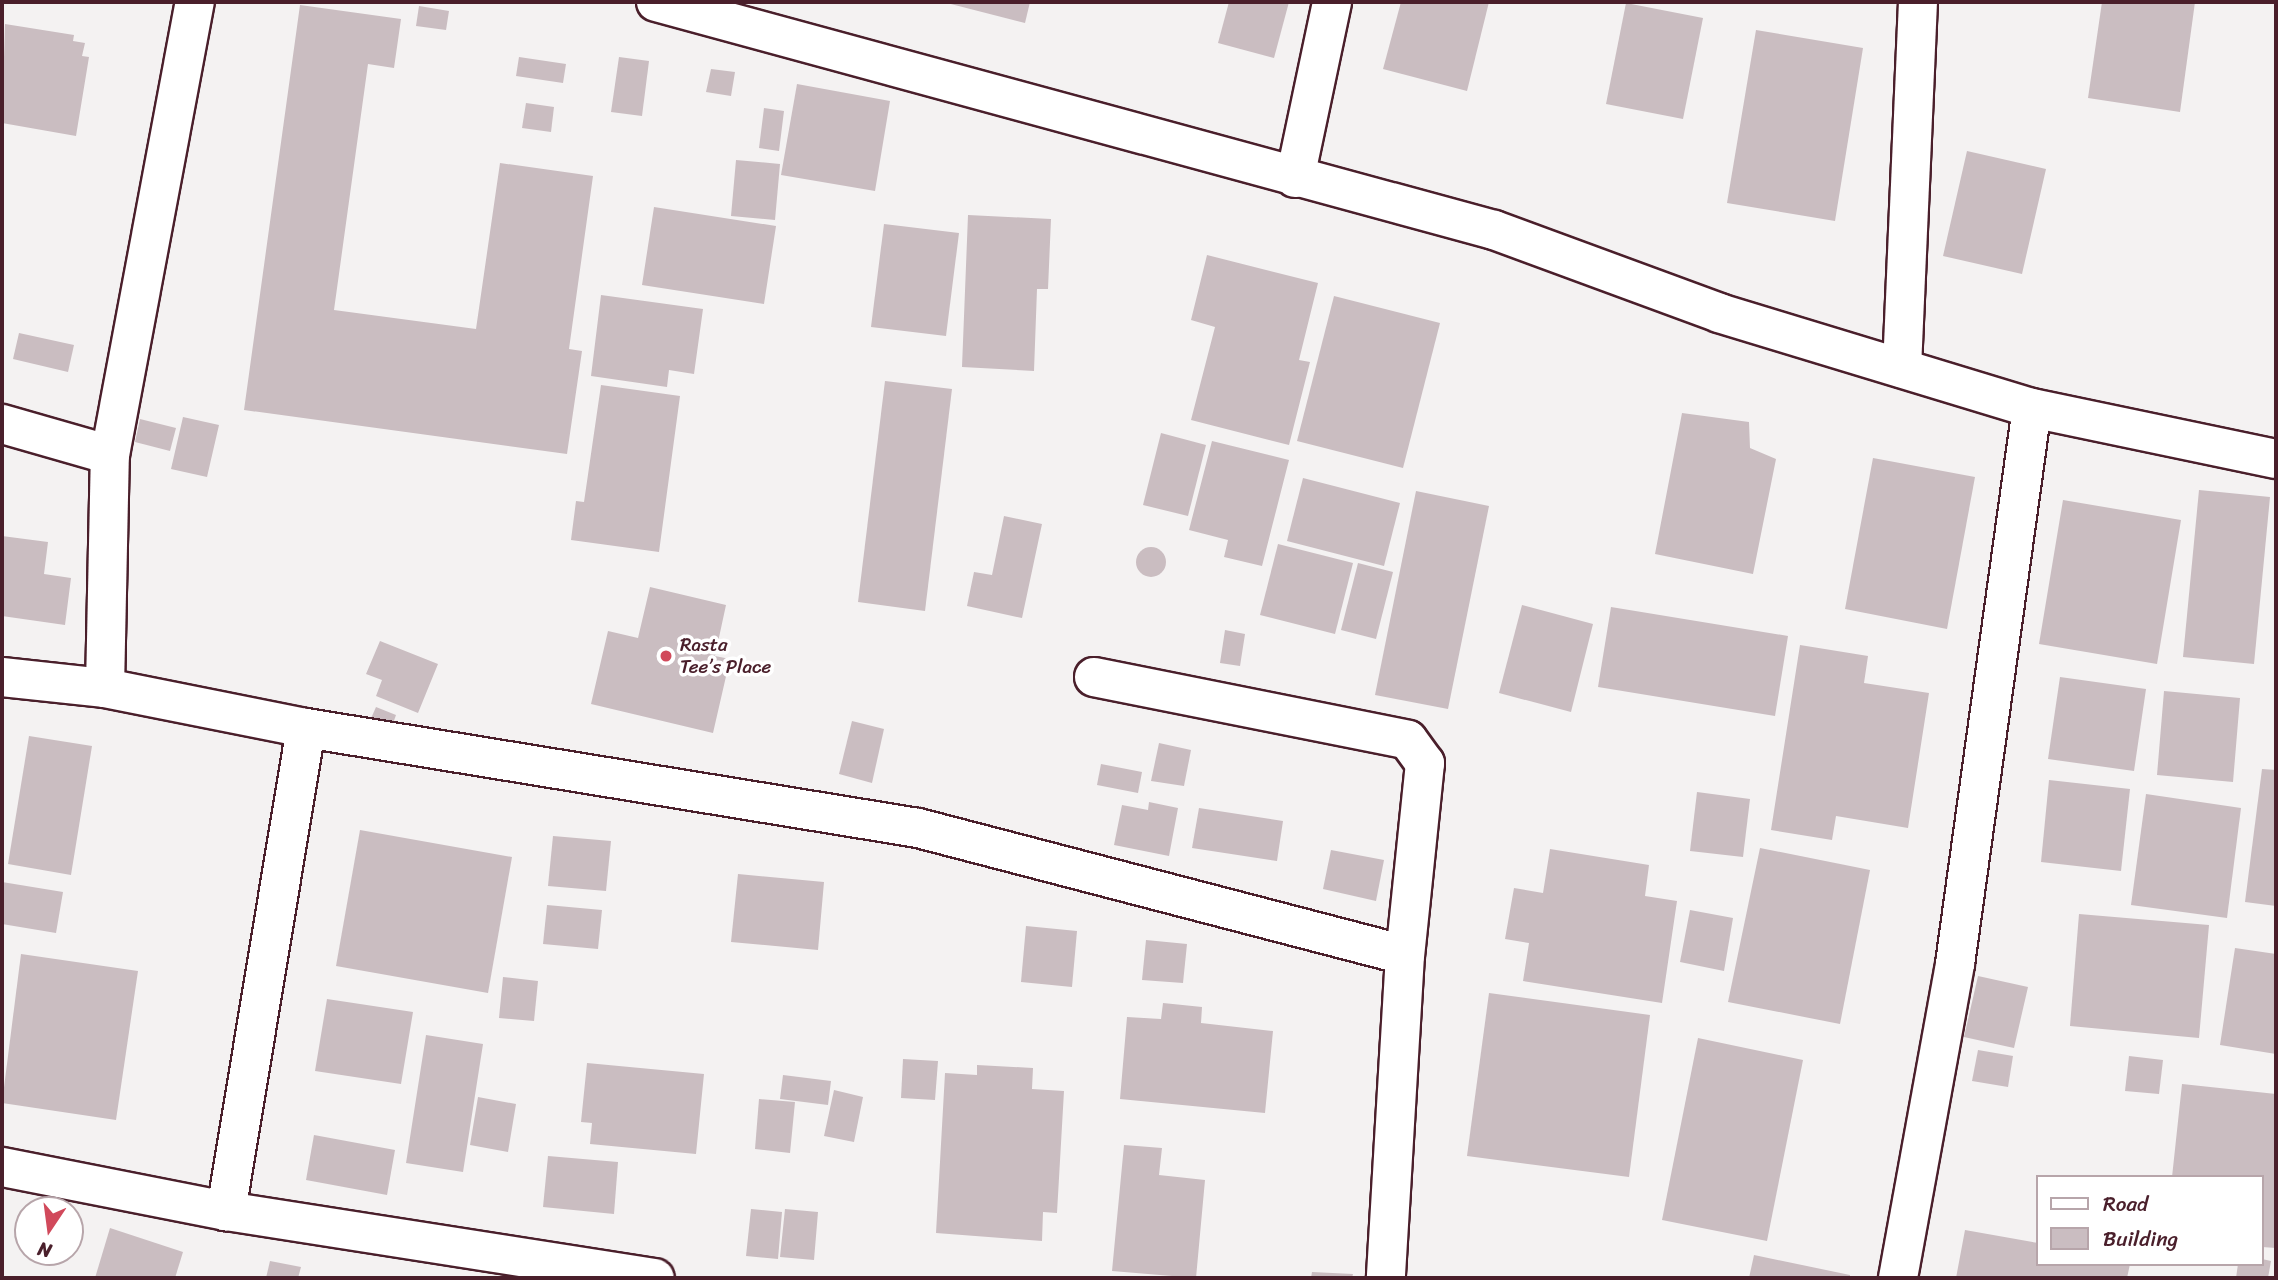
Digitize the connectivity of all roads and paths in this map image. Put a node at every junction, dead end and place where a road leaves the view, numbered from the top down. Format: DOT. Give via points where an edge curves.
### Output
graph roads {
  1 [pos="195,2"];
  2 [pos="656,2"];
  3 [pos="1332,2"];
  4 [pos="1918,2"];
  5 [pos="762,14"];
  6 [pos="1295,178"];
  7 [pos="1902,368"];
  8 [pos="2032,408"];
  9 [pos="2,424"];
  10 [pos="110,455"];
  11 [pos="2276,459"];
  12 [pos="2,677"];
  13 [pos="1094,677"];
  14 [pos="105,688"];
  15 [pos="306,728"];
  16 [pos="1405,955"];
  17 [pos="2,1167"];
  18 [pos="226,1211"];
  19 [pos="655,1278"];
  20 [pos="1385,1278"];
  21 [pos="1898,1278"];
  1 -- 10 [label="street"];
  2 -- 5 [label="street"];
  3 -- 6 [label="street"];
  4 -- 7 [label="street"];
  5 -- 6 [label="street"];
  6 -- 7 [label="street" via="1494,230 1719,313"];
  7 -- 8 [label="street"];
  8 -- 11 [label="street"];
  8 -- 21 [label="street" via="1955,964"];
  9 -- 10 [label="street"];
  10 -- 14 [label="street"];
  12 -- 14 [label="street"];
  13 -- 16 [label="street" via="1408,740 1425,764"];
  14 -- 15 [label="street"];
  15 -- 16 [label="street" via="918,828"];
  15 -- 18 [label="street"];
  16 -- 20 [label="street"];
  17 -- 18 [label="street"];
  18 -- 19 [label="street"];
}
